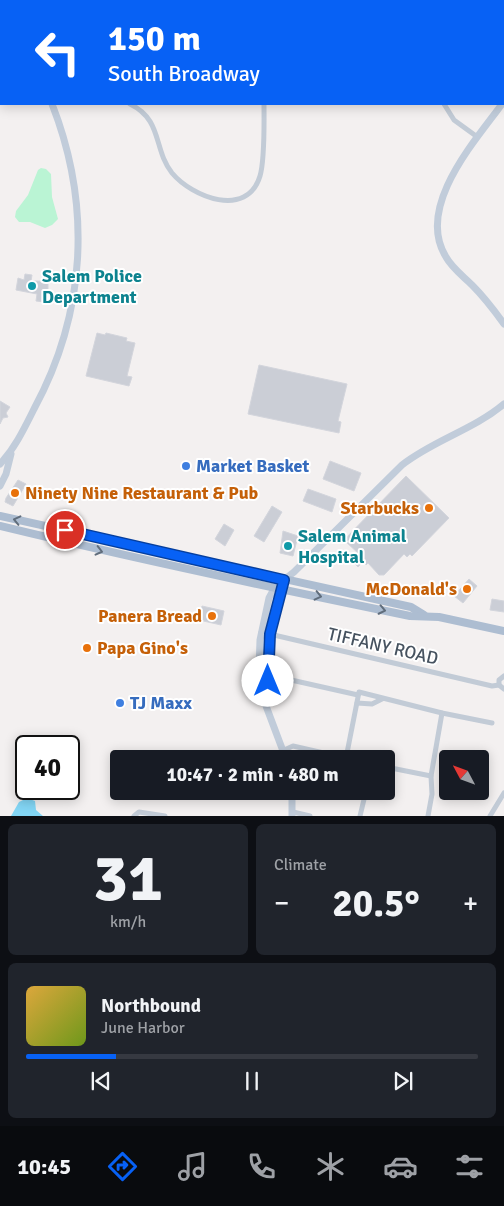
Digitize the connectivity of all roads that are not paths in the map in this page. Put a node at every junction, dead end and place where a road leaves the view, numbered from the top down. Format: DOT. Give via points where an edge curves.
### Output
graph roads {
  1 [pos="52,105"];
  2 [pos="132,105"];
  3 [pos="264,105"];
  4 [pos="445,105"];
  5 [pos="501,105"];
  6 [pos="476,136"];
  7 [pos="504,324"];
  8 [pos="504,404"];
  9 [pos="12,451"];
  10 [pos="0,464"];
  11 [pos="0,486"];
  12 [pos="0,516"];
  13 [pos="0,526"];
  14 [pos="280,585"];
  15 [pos="504,631"];
  16 [pos="261,632"];
  17 [pos="270,634"];
  18 [pos="264,674"];
  19 [pos="504,676"];
  20 [pos="499,685"];
  21 [pos="504,689"];
  22 [pos="358,693"];
  23 [pos="382,699"];
  24 [pos="357,703"];
  25 [pos="442,713"];
  26 [pos="492,723"];
  27 [pos="282,750"];
  28 [pos="284,750"];
  29 [pos="311,750"];
  30 [pos="349,750"];
  31 [pos="395,769"];
  32 [pos="431,776"];
  33 [pos="504,793"];
  34 [pos="292,800"];
  35 [pos="364,800"];
  36 [pos="292,814"];
  37 [pos="134,816"];
  38 [pos="165,816"];
  39 [pos="310,816"];
  40 [pos="360,816"];
  41 [pos="428,816"];
  42 [pos="490,816"];
  1 -- 9 [label="street" via="75,181 79,221 78,268 72,311 51,376"];
  2 -- 3 [label="street" via="153,124 167,163 177,177 209,197 228,201 245,195 260,177"];
  4 -- 6 [label="street" via="452,118"];
  5 -- 6 [label="street"];
  6 -- 7 [label="street" via="457,166 446,192 438,219 438,238 450,264"];
  8 -- 14 [label="street" via="480,422 426,448 402,464"];
  9 -- 10 [label="street"];
  9 -- 11 [label="street"];
  14 -- 12 [label="main road, one-way"];
  13 -- 14 [label="main road, one-way" via="109,553"];
  14 -- 15 [label="main road" via="411,607 424,615"];
  14 -- 16 [label="street" via="269,598"];
  14 -- 17 [label="street"];
  16 -- 17 [label="street, TIFFANY ROAD"];
  16 -- 18 [label="street"];
  17 -- 18 [label="street"];
  17 -- 20 [label="street, TIFFANY ROAD"];
  18 -- 22 [label="street"];
  18 -- 27 [label="street" via="267,704"];
  19 -- 20 [label="street"];
  20 -- 21 [label="street"];
  22 -- 23 [label="street"];
  22 -- 24 [label="street"];
  23 -- 24 [label="street" via="372,704"];
  23 -- 25 [label="street"];
  24 -- 30 [label="street"];
  25 -- 26 [label="street"];
  25 -- 32 [label="street"];
  28 -- 29 [label="street" via="293,746"];
  31 -- 32 [label="street"];
  32 -- 41 [label="street"];
  33 -- 42 [label="street"];
  34 -- 36 [label="street"];
  35 -- 40 [label="street"];
  36 -- 39 [label="street"];
  37 -- 38 [label="street" via="139,812"];
}
